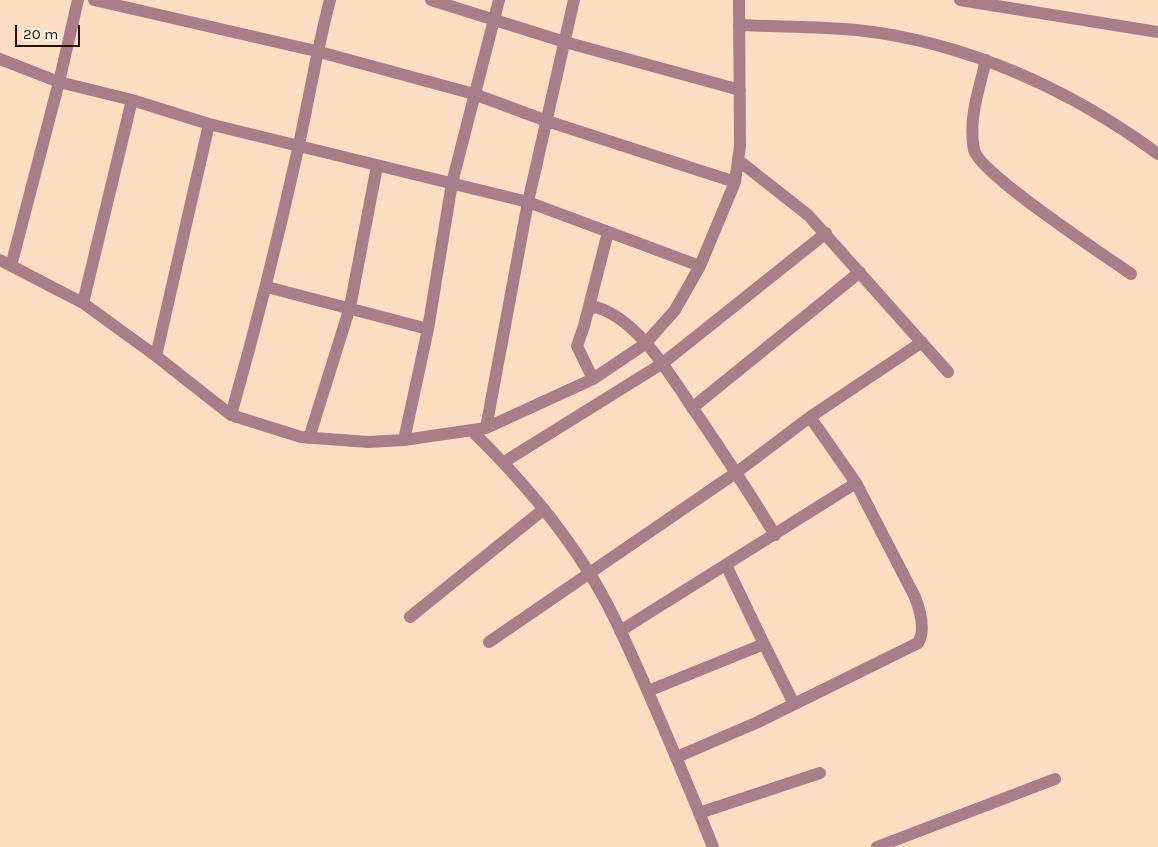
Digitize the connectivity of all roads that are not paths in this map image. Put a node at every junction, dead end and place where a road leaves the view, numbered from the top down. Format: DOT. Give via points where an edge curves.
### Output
graph roads {
  1 [pos="78,0"];
  2 [pos="94,0"];
  3 [pos="330,0"];
  4 [pos="431,0"];
  5 [pos="499,0"];
  6 [pos="574,0"];
  7 [pos="740,0"];
  8 [pos="960,0"];
  9 [pos="494,19"];
  10 [pos="739,25"];
  11 [pos="1158,32"];
  12 [pos="565,42"];
  13 [pos="316,51"];
  14 [pos="0,59"];
  15 [pos="986,60"];
  16 [pos="59,82"];
  17 [pos="740,90"];
  18 [pos="474,94"];
  19 [pos="132,100"];
  20 [pos="547,121"];
  21 [pos="209,124"];
  22 [pos="299,146"];
  23 [pos="1158,154"];
  24 [pos="738,160"];
  25 [pos="376,166"];
  26 [pos="734,182"];
  27 [pos="452,183"];
  28 [pos="528,202"];
  29 [pos="608,232"];
  30 [pos="826,233"];
  31 [pos="6,263"];
  32 [pos="700,266"];
  33 [pos="860,272"];
  34 [pos="1130,274"];
  35 [pos="267,286"];
  36 [pos="83,303"];
  37 [pos="350,307"];
  38 [pos="588,310"];
  39 [pos="428,329"];
  40 [pos="922,342"];
  41 [pos="645,344"];
  42 [pos="156,356"];
  43 [pos="663,363"];
  44 [pos="948,372"];
  45 [pos="593,379"];
  46 [pos="692,408"];
  47 [pos="231,415"];
  48 [pos="810,417"];
  49 [pos="486,428"];
  50 [pos="473,432"];
  51 [pos="310,438"];
  52 [pos="404,440"];
  53 [pos="504,462"];
  54 [pos="737,472"];
  55 [pos="856,483"];
  56 [pos="544,509"];
  57 [pos="775,535"];
  58 [pos="726,565"];
  59 [pos="589,572"];
  60 [pos="410,617"];
  61 [pos="620,631"];
  62 [pos="489,642"];
  63 [pos="764,644"];
  64 [pos="648,691"];
  65 [pos="794,704"];
  66 [pos="677,757"];
  67 [pos="820,773"];
  68 [pos="1055,779"];
  69 [pos="699,813"];
  70 [pos="713,847"];
  71 [pos="877,847"];
  1 -- 16 [label="street"];
  2 -- 13 [label="street"];
  3 -- 13 [label="street"];
  4 -- 9 [label="street"];
  5 -- 9 [label="street"];
  6 -- 12 [label="street"];
  7 -- 10 [label="street"];
  8 -- 11 [label="street"];
  9 -- 12 [label="street"];
  9 -- 18 [label="street"];
  10 -- 15 [label="street" via="857,30 930,43"];
  10 -- 17 [label="street"];
  12 -- 17 [label="street"];
  12 -- 20 [label="street"];
  13 -- 18 [label="street"];
  13 -- 22 [label="street"];
  14 -- 16 [label="street"];
  15 -- 23 [label="street" via="1059,91 1122,127"];
  15 -- 34 [label="street" via="971,121 975,152 1003,184"];
  16 -- 19 [label="street"];
  16 -- 31 [label="street"];
  17 -- 24 [label="street"];
  18 -- 20 [label="street"];
  18 -- 27 [label="street"];
  19 -- 21 [label="street"];
  19 -- 36 [label="street"];
  20 -- 26 [label="street"];
  20 -- 28 [label="street"];
  21 -- 22 [label="street"];
  21 -- 42 [label="street"];
  22 -- 25 [label="street"];
  22 -- 35 [label="street"];
  24 -- 26 [label="street"];
  24 -- 30 [label="street"];
  25 -- 27 [label="street"];
  25 -- 37 [label="street"];
  26 -- 32 [label="street"];
  27 -- 28 [label="street"];
  27 -- 39 [label="street"];
  28 -- 29 [label="street"];
  28 -- 49 [label="street"];
  29 -- 32 [label="street"];
  29 -- 38 [label="street"];
  30 -- 33 [label="street"];
  30 -- 43 [label="street"];
  31 -- 36 [label="street"];
  32 -- 41 [label="street" via="675,310"];
  33 -- 40 [label="street"];
  33 -- 46 [label="street"];
  35 -- 37 [label="street"];
  35 -- 47 [label="street"];
  36 -- 42 [label="street"];
  37 -- 39 [label="street"];
  37 -- 51 [label="street"];
  38 -- 41 [label="street" via="596,308 612,314"];
  38 -- 45 [label="street" via="577,346"];
  39 -- 52 [label="street"];
  40 -- 44 [label="street"];
  40 -- 48 [label="street"];
  41 -- 43 [label="street"];
  41 -- 45 [label="street"];
  42 -- 47 [label="street"];
  43 -- 46 [label="street"];
  43 -- 53 [label="street"];
  45 -- 49 [label="street"];
  46 -- 54 [label="street"];
  47 -- 51 [label="street"];
  48 -- 54 [label="street"];
  48 -- 55 [label="street"];
  49 -- 50 [label="street"];
  50 -- 52 [label="street"];
  50 -- 53 [label="street"];
  51 -- 52 [label="street" via="368,442"];
  53 -- 56 [label="street"];
  54 -- 57 [label="street"];
  54 -- 59 [label="street"];
  55 -- 57 [label="street"];
  55 -- 65 [label="street" via="915,597 920,640 915,646"];
  56 -- 59 [label="street"];
  56 -- 60 [label="street"];
  57 -- 58 [label="street"];
  58 -- 61 [label="street"];
  58 -- 63 [label="street"];
  59 -- 61 [label="street"];
  59 -- 62 [label="street"];
  61 -- 64 [label="street"];
  63 -- 64 [label="street"];
  63 -- 65 [label="street"];
  64 -- 66 [label="street"];
  65 -- 66 [label="street"];
  66 -- 69 [label="street"];
  67 -- 69 [label="street"];
  68 -- 71 [label="street"];
  69 -- 70 [label="street"];
}
